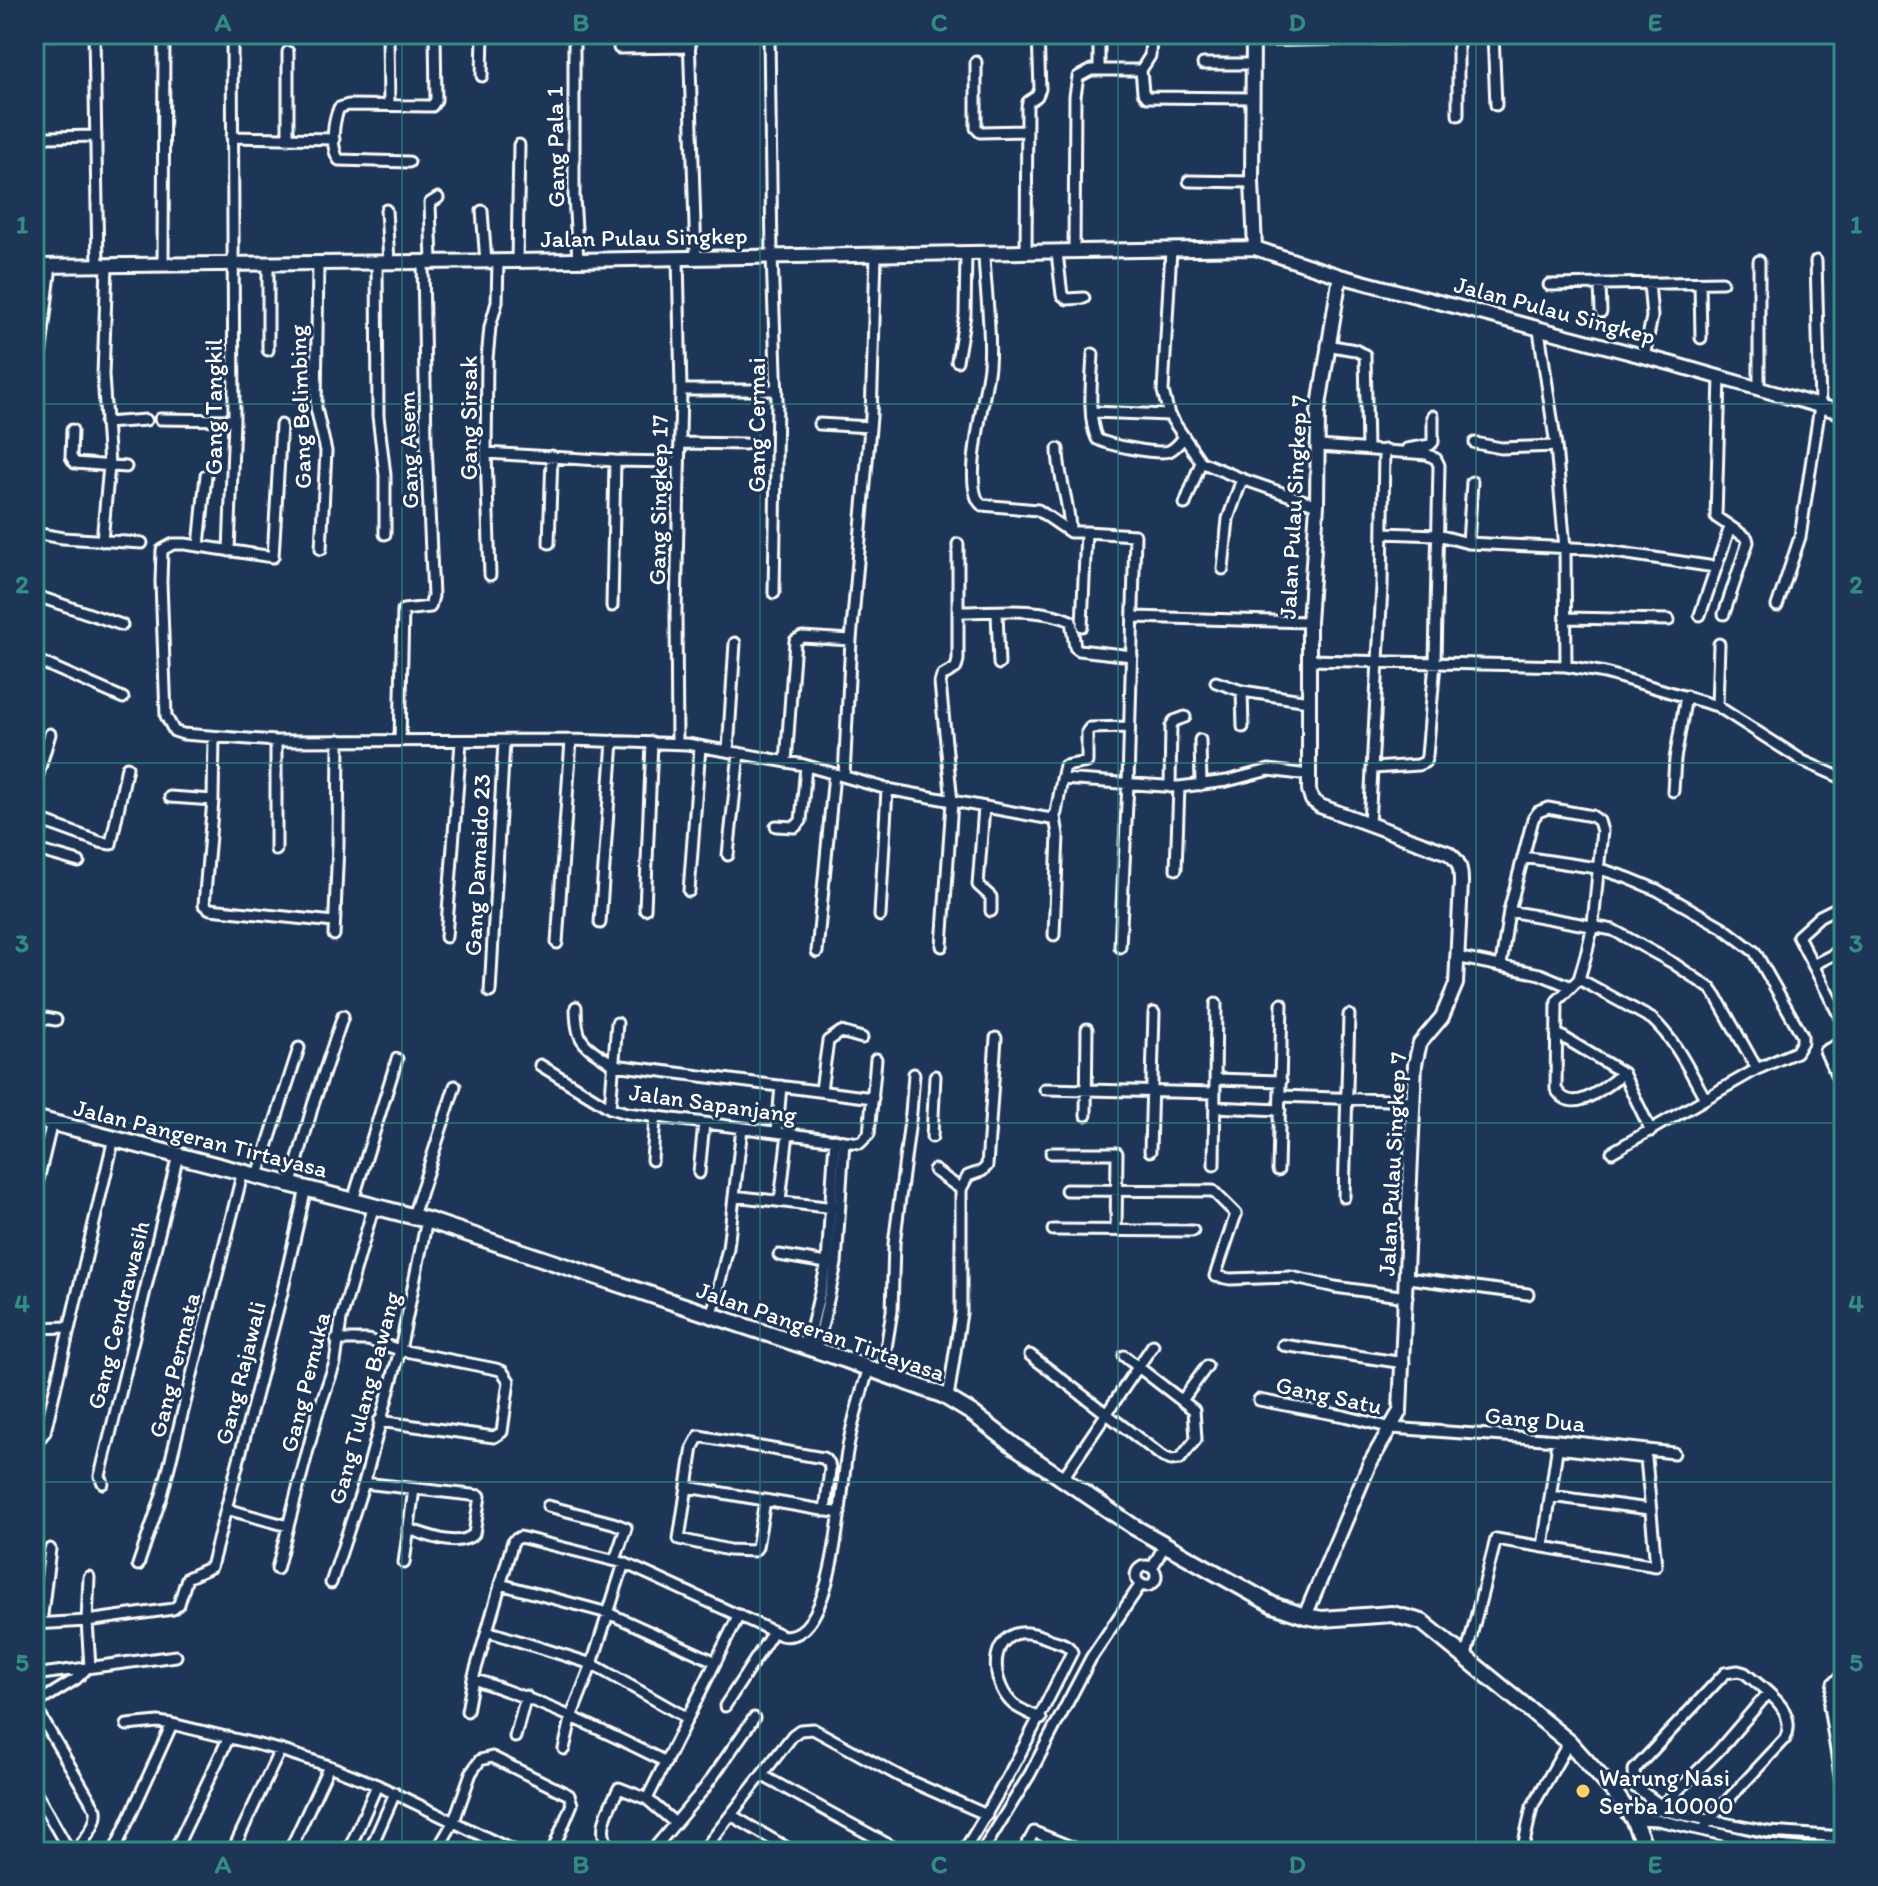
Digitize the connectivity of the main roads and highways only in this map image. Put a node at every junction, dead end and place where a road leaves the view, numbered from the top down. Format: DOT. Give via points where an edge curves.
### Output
graph roads {
  1 [pos="34,1118"];
  2 [pos="1647,1852"];
  1 -- 2 [label="main road, Jalan Pangeran Tirtayasa" via="420,1218 948,1398 1164,1546 1246,1592 1322,1619 1392,1614 1422,1622 1569,1742 1613,1790"];
}
